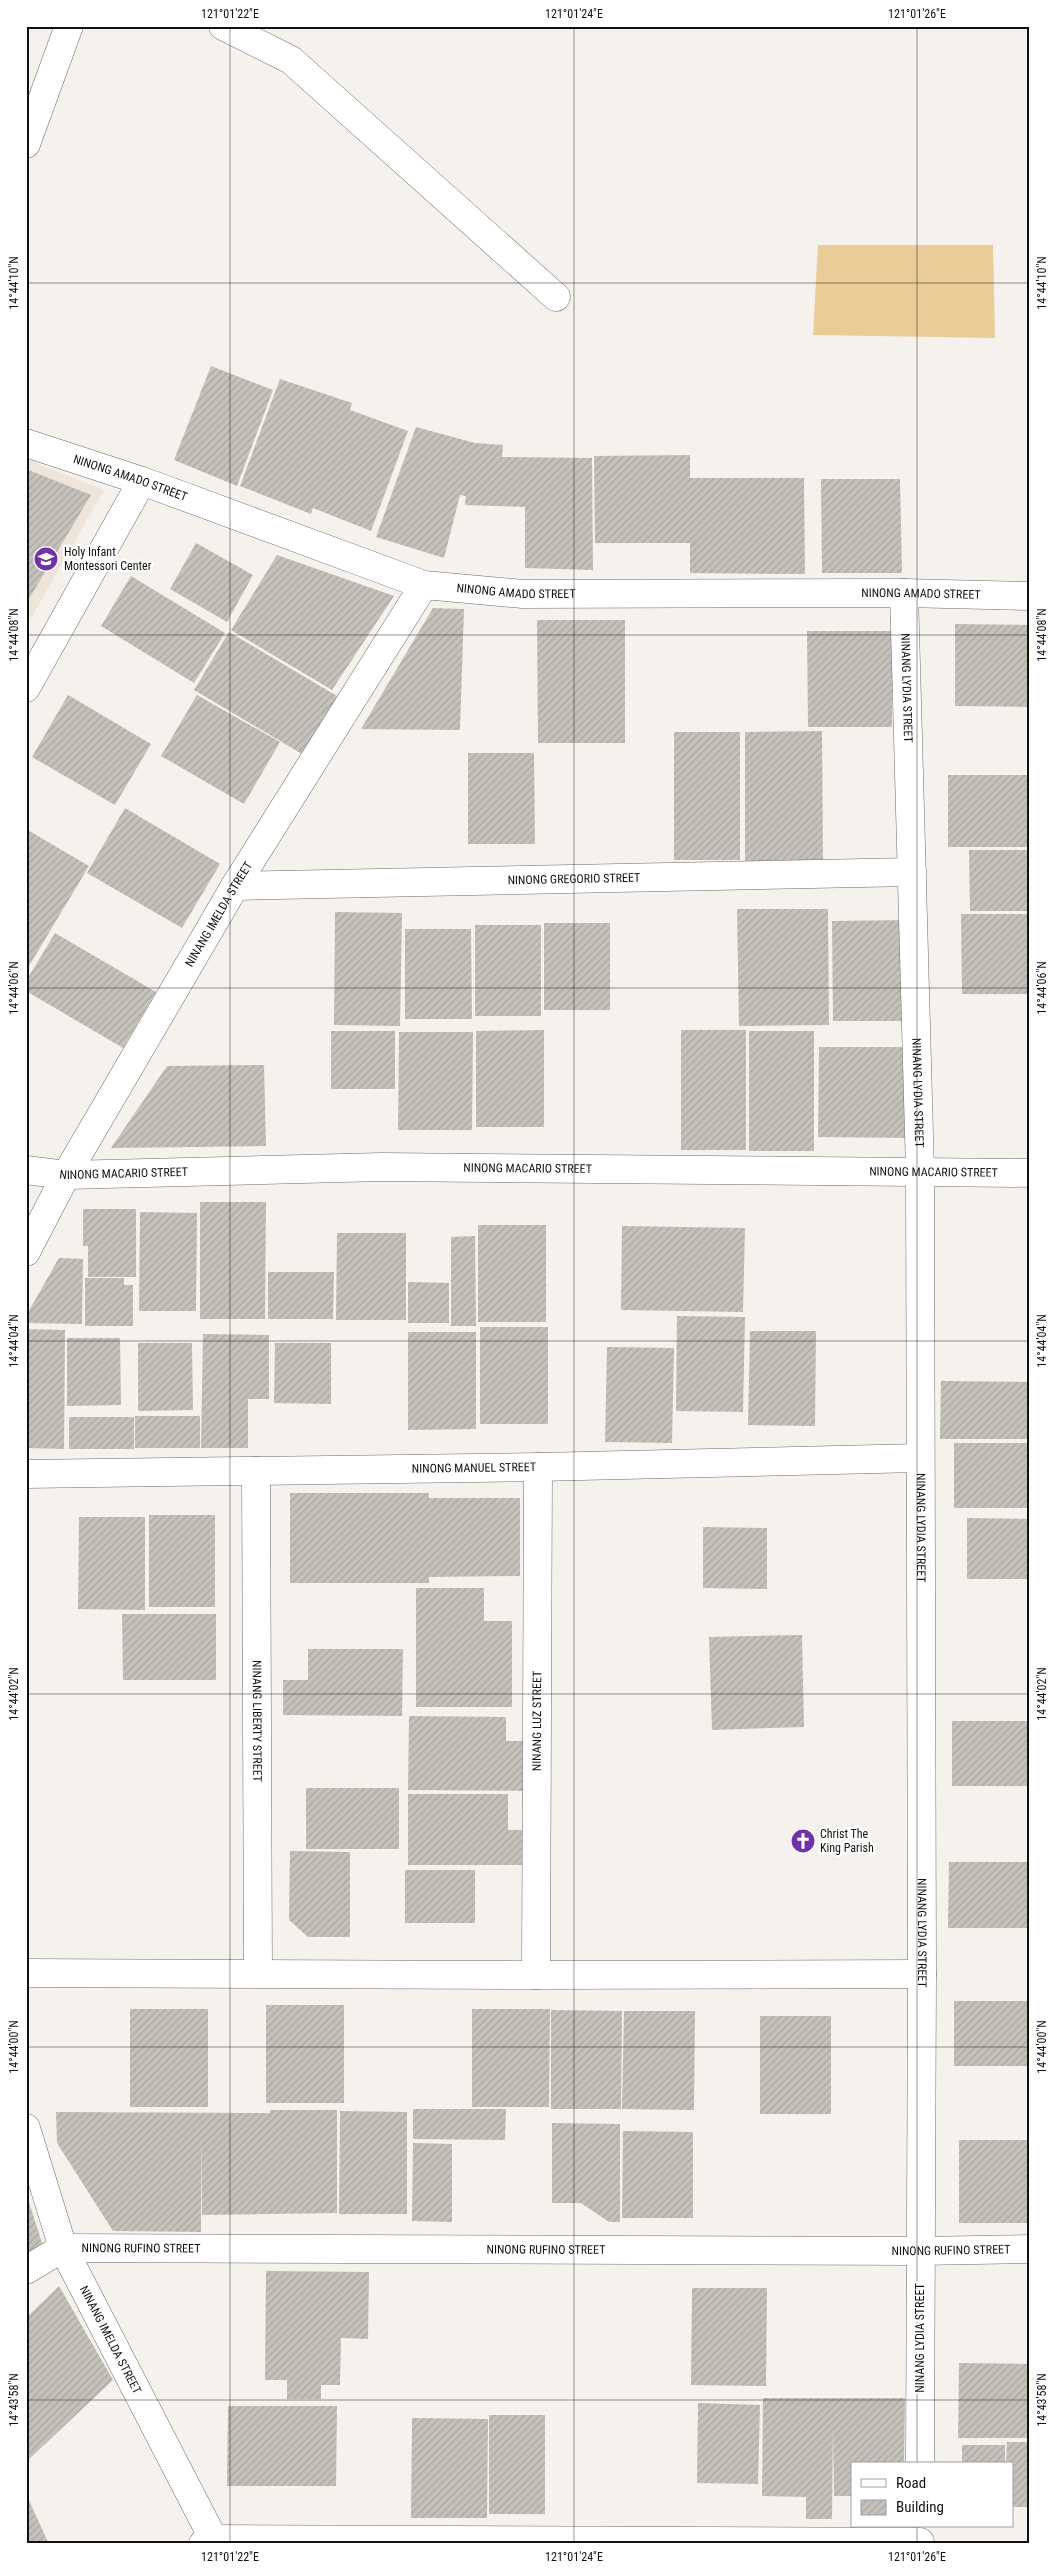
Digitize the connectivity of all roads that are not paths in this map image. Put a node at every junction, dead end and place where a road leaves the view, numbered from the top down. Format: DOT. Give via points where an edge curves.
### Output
graph roads {
  1 [pos="69,26"];
  2 [pos="223,26"];
  3 [pos="26,144"];
  4 [pos="556,297"];
  5 [pos="26,443"];
  6 [pos="142,481"];
  7 [pos="424,585"];
  8 [pos="904,593"];
  9 [pos="1030,596"];
  10 [pos="26,688"];
  11 [pos="912,872"];
  12 [pos="235,886"];
  13 [pos="26,1170"];
  14 [pos="920,1171"];
  15 [pos="1030,1173"];
  16 [pos="66,1175"];
  17 [pos="26,1252"];
  18 [pos="920,1458"];
  19 [pos="538,1467"];
  20 [pos="256,1471"];
  21 [pos="26,1474"];
  22 [pos="26,1972"];
  23 [pos="258,1972"];
  24 [pos="922,1974"];
  25 [pos="536,1975"];
  26 [pos="26,2128"];
  27 [pos="63,2248"];
  28 [pos="1030,2249"];
  29 [pos="920,2251"];
  30 [pos="26,2270"];
  31 [pos="920,2462"];
  32 [pos="920,2537"];
  33 [pos="211,2542"];
  1 -- 3 [label="street"];
  2 -- 4 [label="street" via="291,60"];
  5 -- 6 [label="street, NINONG AMADO STREET"];
  6 -- 7 [label="street, NINONG AMADO STREET"];
  6 -- 10 [label="street"];
  7 -- 8 [label="street, NINONG AMADO STREET" via="523,594"];
  7 -- 12 [label="street, NINANG IMELDA STREET"];
  8 -- 9 [label="street, NINONG AMADO STREET"];
  8 -- 11 [label="street, NINANG LYDIA STREET"];
  11 -- 12 [label="street, NINONG GREGORIO STREET"];
  11 -- 14 [label="street, NINANG LYDIA STREET"];
  12 -- 16 [label="street, NINANG IMELDA STREET"];
  13 -- 16 [label="street, NINONG MACARIO STREET"];
  14 -- 15 [label="street, NINONG MACARIO STREET"];
  14 -- 16 [label="street, NINONG MACARIO STREET" via="382,1167"];
  14 -- 18 [label="street, NINANG LYDIA STREET"];
  16 -- 17 [label="street, NINANG IMELDA STREET"];
  18 -- 19 [label="street, NINONG MANUEL STREET"];
  18 -- 24 [label="street, NINANG LYDIA STREET"];
  19 -- 20 [label="street, NINONG MANUEL STREET"];
  19 -- 25 [label="street, NINANG LUZ STREET"];
  20 -- 21 [label="street, NINONG MANUEL STREET"];
  20 -- 23 [label="street, NINANG LIBERTY STREET"];
  22 -- 23 [label="street"];
  23 -- 25 [label="street"];
  24 -- 25 [label="street"];
  24 -- 29 [label="street, NINANG LYDIA STREET"];
  26 -- 27 [label="street, NINANG IMELDA STREET"];
  27 -- 29 [label="street, NINONG RUFINO STREET"];
  27 -- 30 [label="street"];
  27 -- 33 [label="street, NINANG IMELDA STREET"];
  28 -- 29 [label="street, NINONG RUFINO STREET"];
  29 -- 31 [label="street, NINANG LYDIA STREET"];
  32 -- 33 [label="street"];
}
